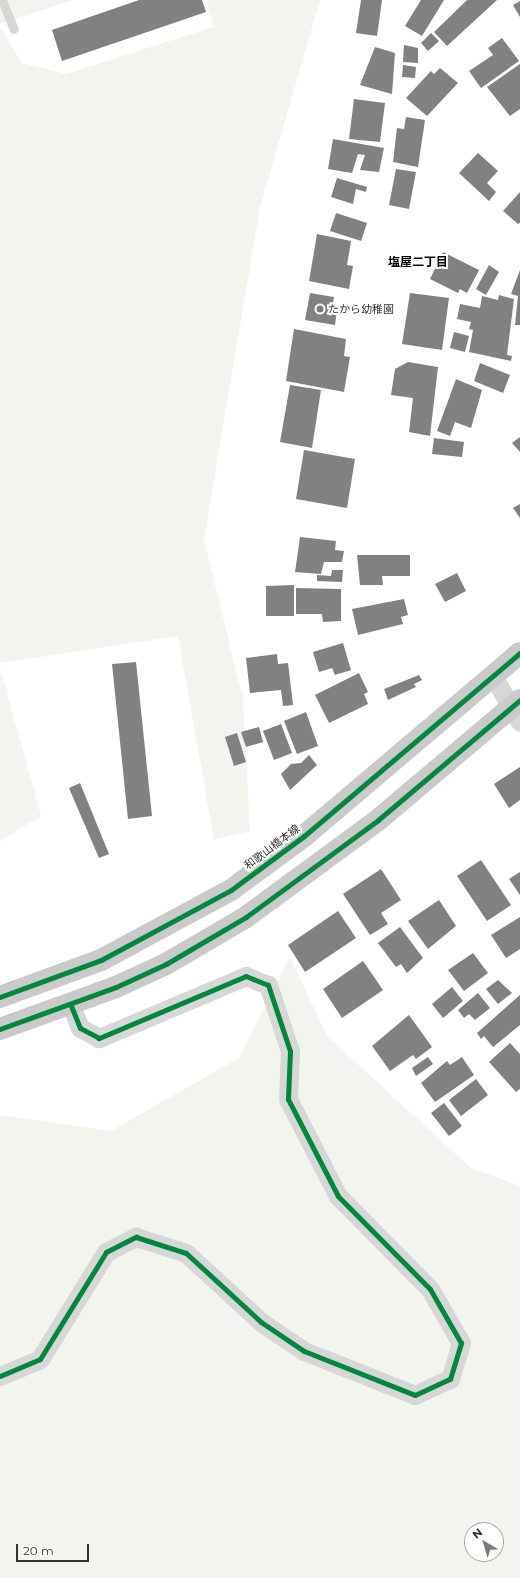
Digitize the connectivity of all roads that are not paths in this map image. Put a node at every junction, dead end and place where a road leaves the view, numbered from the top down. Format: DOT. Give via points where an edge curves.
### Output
graph roads {
  1 [pos="2,0"];
  2 [pos="14,29"];
  3 [pos="520,653"];
  4 [pos="493,676"];
  5 [pos="516,710"];
  6 [pos="0,997"];
  7 [pos="71,1006"];
  8 [pos="0,1030"];
  9 [pos="0,1376"];
  1 -- 2 [label="lane"];
  3 -- 4 [label="main road, 和歌山橋本線"];
  4 -- 5 [label="street"];
  4 -- 6 [label="main road, 和歌山橋本線" via="304,836 231,890 101,960"];
  5 -- 7 [label="main road" via="378,820 246,917 166,964"];
  7 -- 8 [label="main road"];
  7 -- 9 [label="street" via="80,1028 99,1038 246,976 268,985 290,1051 288,1098 338,1196 430,1289 462,1343 450,1379 415,1395 304,1351 261,1322 186,1253 136,1237 106,1252 40,1359"];
}
